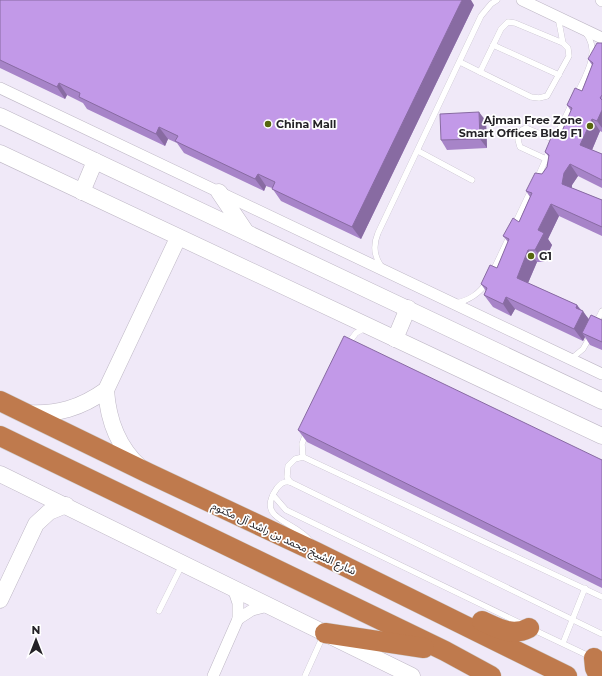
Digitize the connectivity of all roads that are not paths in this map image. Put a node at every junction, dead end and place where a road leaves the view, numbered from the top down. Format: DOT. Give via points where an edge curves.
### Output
graph roads {
  1 [pos="497,0"];
  2 [pos="522,0"];
  3 [pos="558,17"];
  4 [pos="582,29"];
  5 [pos="602,38"];
  6 [pos="563,43"];
  7 [pos="493,45"];
  8 [pos="460,62"];
  9 [pos="480,72"];
  10 [pos="559,75"];
  11 [pos="0,88"];
  12 [pos="0,116"];
  13 [pos="555,140"];
  14 [pos="418,151"];
  15 [pos="0,152"];
  16 [pos="546,159"];
  17 [pos="95,161"];
  18 [pos="472,180"];
  19 [pos="82,192"];
  20 [pos="219,192"];
  21 [pos="246,232"];
  22 [pos="178,238"];
  23 [pos="384,270"];
  24 [pos="456,303"];
  25 [pos="408,308"];
  26 [pos="602,311"];
  27 [pos="369,327"];
  28 [pos="395,339"];
  29 [pos="344,351"];
  30 [pos="570,360"];
  31 [pos="602,374"];
  32 [pos="106,390"];
  33 [pos="0,401"];
  34 [pos="602,401"];
  35 [pos="23,412"];
  36 [pos="310,426"];
  37 [pos="0,436"];
  38 [pos="602,436"];
  39 [pos="303,457"];
  40 [pos="0,474"];
  41 [pos="148,474"];
  42 [pos="290,482"];
  43 [pos="31,489"];
  44 [pos="273,495"];
  45 [pos="66,505"];
  46 [pos="36,524"];
  47 [pos="316,552"];
  48 [pos="183,563"];
  49 [pos="233,588"];
  50 [pos="585,588"];
  51 [pos="602,597"];
  52 [pos="0,600"];
  53 [pos="268,606"];
  54 [pos="430,609"];
  55 [pos="159,611"];
  56 [pos="238,619"];
  57 [pos="572,619"];
  58 [pos="529,628"];
  59 [pos="325,632"];
  60 [pos="602,634"];
  61 [pos="563,643"];
  62 [pos="445,651"];
  63 [pos="598,666"];
  64 [pos="213,676"];
  65 [pos="305,676"];
  66 [pos="412,676"];
  67 [pos="491,676"];
  68 [pos="567,676"];
  1 -- 8 [label="lane" via="488,6 481,16"];
  2 -- 3 [label="street"];
  3 -- 4 [label="street"];
  3 -- 6 [label="lane"];
  4 -- 5 [label="street"];
  4 -- 13 [label="lane" via="590,40 592,61"];
  6 -- 7 [label="lane" via="512,22 503,26"];
  6 -- 10 [label="lane" via="568,48 568,56"];
  7 -- 9 [label="lane"];
  7 -- 10 [label="lane"];
  8 -- 9 [label="lane"];
  8 -- 14 [label="lane"];
  9 -- 10 [label="lane" via="539,98 550,93"];
  11 -- 20 [label="street"];
  12 -- 17 [label="street"];
  13 -- 16 [label="lane"];
  13 -- 16 [label="lane" via="526,128 522,130 518,140 520,146"];
  14 -- 18 [label="lane"];
  14 -- 23 [label="lane" via="376,239 376,259"];
  15 -- 19 [label="street"];
  16 -- 24 [label="lane" via="488,282 471,299"];
  17 -- 19 [label="street"];
  17 -- 21 [label="street"];
  19 -- 22 [label="street"];
  20 -- 21 [label="street"];
  20 -- 23 [label="street"];
  21 -- 25 [label="street"];
  22 -- 27 [label="street"];
  22 -- 32 [label="street"];
  23 -- 24 [label="street"];
  24 -- 30 [label="street"];
  25 -- 28 [label="street"];
  25 -- 34 [label="street"];
  26 -- 30 [label="lane" via="586,344"];
  27 -- 28 [label="street"];
  27 -- 29 [label="lane" via="356,333"];
  28 -- 38 [label="street"];
  30 -- 31 [label="street"];
  32 -- 35 [label="street" via="75,408 47,413"];
  32 -- 41 [label="street" via="107,406 117,437 136,463"];
  33 -- 35 [label="highway, شارع الشيخ محمد بن راشد آل مكتوم"];
  35 -- 41 [label="highway, شارع الشيخ محمد بن راشد آل مكتوم"];
  36 -- 39 [label="lane" via="302,444"];
  37 -- 62 [label="highway"];
  39 -- 42 [label="lane" via="295,459 288,466 287,477"];
  39 -- 50 [label="lane"];
  40 -- 43 [label="street"];
  41 -- 47 [label="highway, شارع الشيخ محمد بن راشد آل مكتوم"];
  42 -- 44 [label="lane" via="280,484"];
  42 -- 57 [label="lane"];
  43 -- 45 [label="street"];
  43 -- 46 [label="street" via="36,507"];
  44 -- 47 [label="lane" via="269,505 272,513 302,532"];
  44 -- 58 [label="lane" via="286,510"];
  45 -- 46 [label="street" via="49,512"];
  45 -- 48 [label="street"];
  46 -- 52 [label="street"];
  47 -- 54 [label="highway, شارع الشيخ محمد بن راشد آل مكتوم"];
  48 -- 49 [label="street"];
  48 -- 55 [label="lane"];
  49 -- 53 [label="street"];
  49 -- 56 [label="street" via="238,603"];
  50 -- 51 [label="lane"];
  50 -- 57 [label="lane"];
  53 -- 56 [label="street" via="252,610"];
  53 -- 59 [label="street"];
  54 -- 58 [label="highway" via="453,609 510,632 522,632"];
  54 -- 68 [label="highway, شارع الشيخ محمد بن راشد آل مكتوم"];
  56 -- 64 [label="street"];
  57 -- 60 [label="lane"];
  57 -- 61 [label="lane"];
  58 -- 61 [label="lane"];
  59 -- 62 [label="highway"];
  59 -- 65 [label="lane"];
  59 -- 66 [label="street"];
  61 -- 63 [label="lane"];
  62 -- 67 [label="highway"];
}
